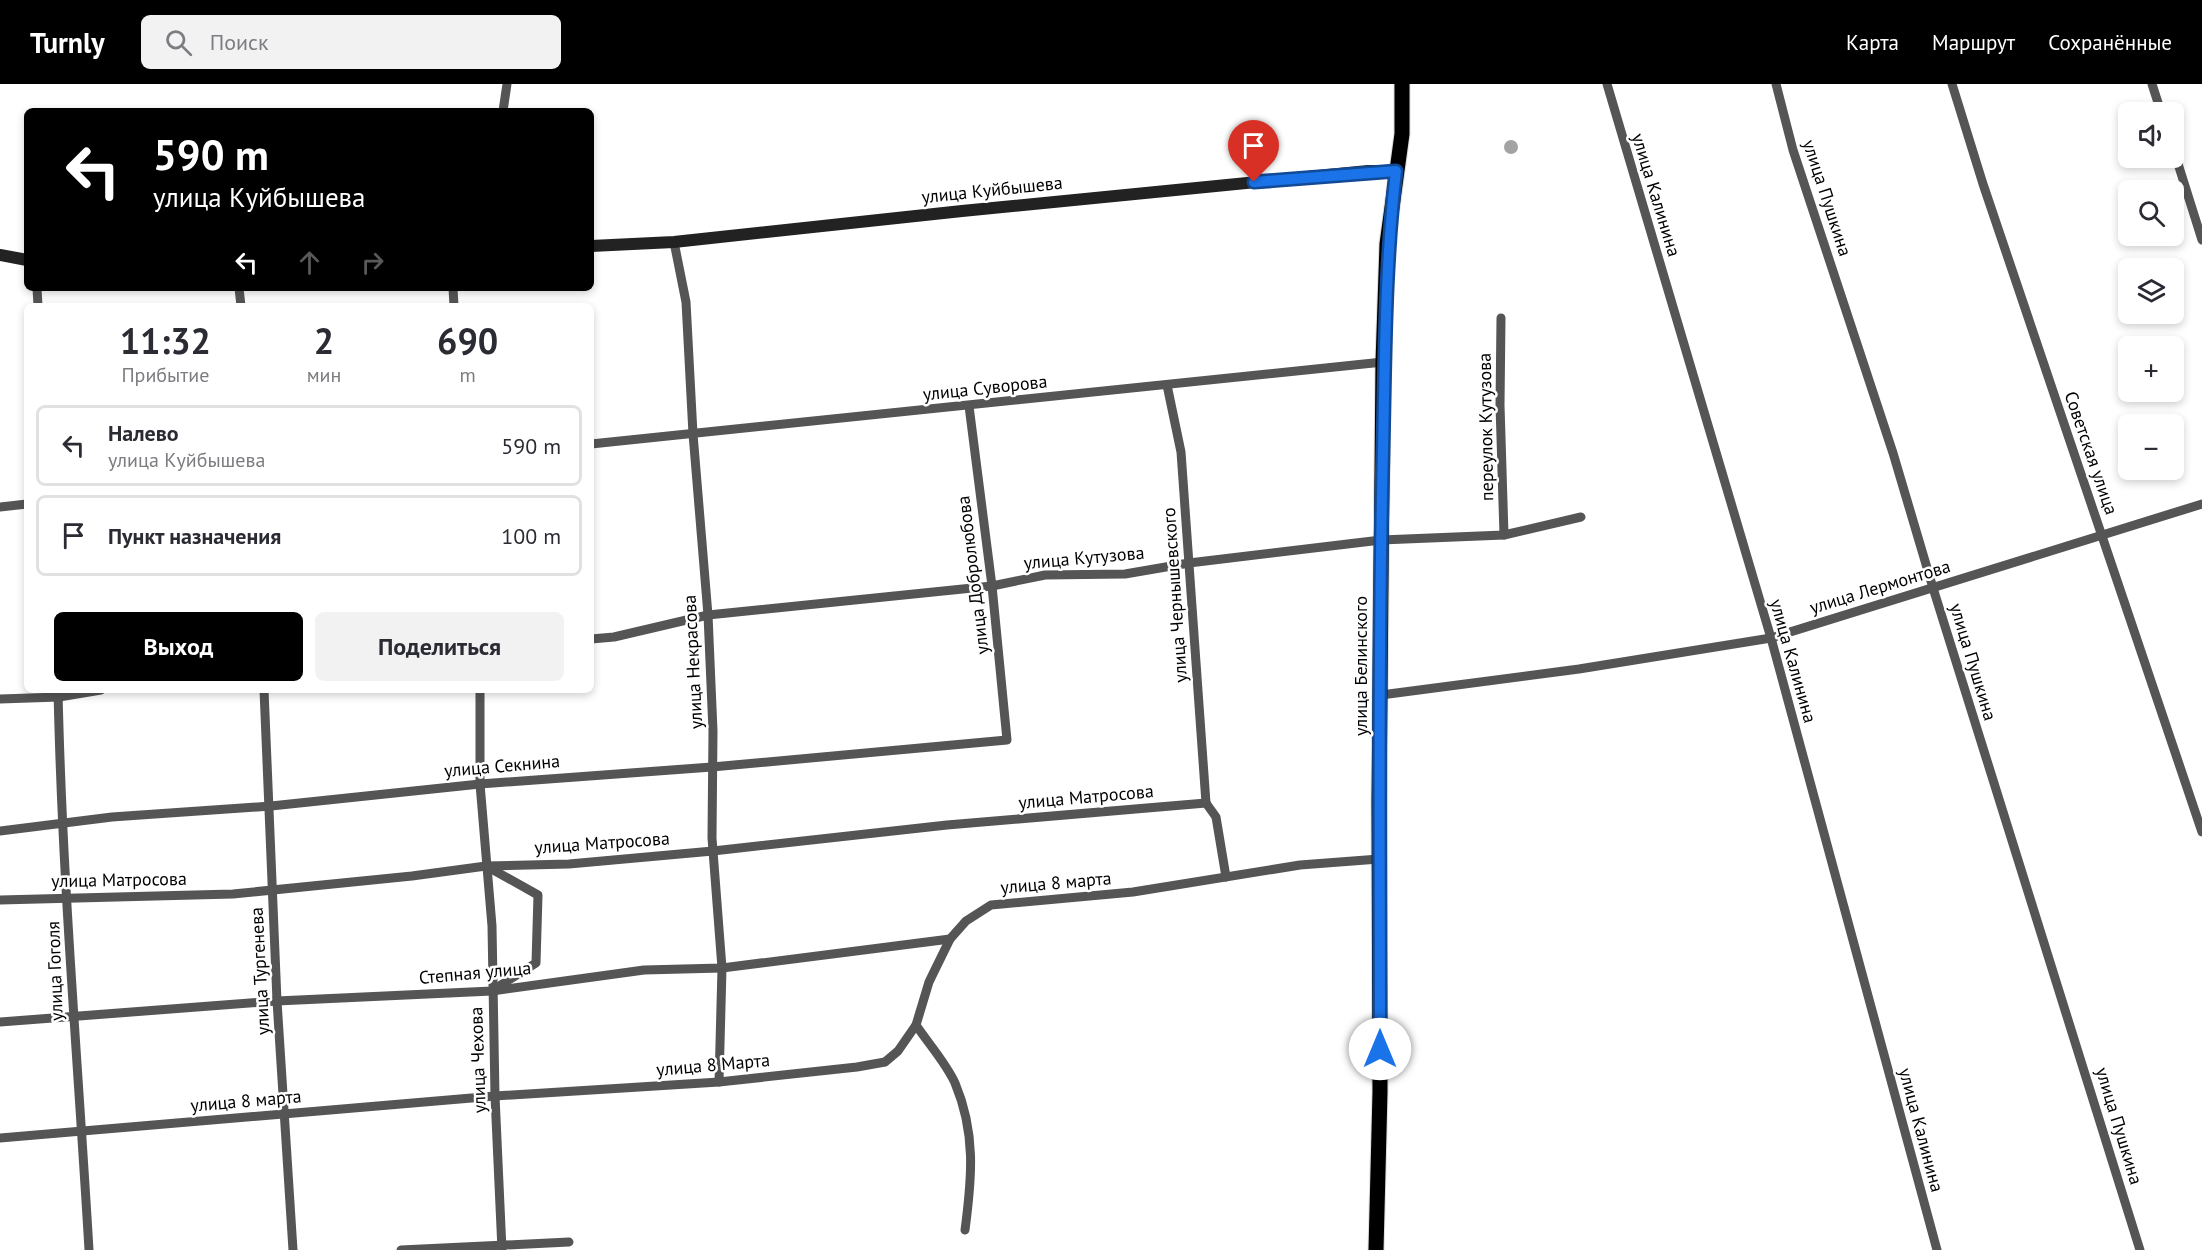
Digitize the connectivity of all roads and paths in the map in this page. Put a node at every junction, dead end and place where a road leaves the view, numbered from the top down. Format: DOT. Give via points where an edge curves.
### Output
graph roads {
  1 [pos="507,84"];
  2 [pos="1402,84"];
  3 [pos="1607,84"];
  4 [pos="1776,84"];
  5 [pos="1952,84"];
  6 [pos="2152,84"];
  7 [pos="2158,102"];
  8 [pos="503,108"];
  9 [pos="2179,168"];
  10 [pos="1396,171"];
  11 [pos="2202,240"];
  12 [pos="674,242"];
  13 [pos="594,246"];
  14 [pos="0,255"];
  15 [pos="24,259"];
  16 [pos="1501,318"];
  17 [pos="1383,362"];
  18 [pos="1167,385"];
  19 [pos="969,406"];
  20 [pos="693,434"];
  21 [pos="594,444"];
  22 [pos="24,504"];
  23 [pos="2202,504"];
  24 [pos="0,507"];
  25 [pos="1581,517"];
  26 [pos="1504,535"];
  27 [pos="2102,536"];
  28 [pos="1381,540"];
  29 [pos="1189,563"];
  30 [pos="992,586"];
  31 [pos="1933,588"];
  32 [pos="708,615"];
  33 [pos="1771,638"];
  34 [pos="594,639"];
  35 [pos="59,693"];
  36 [pos="264,693"];
  37 [pos="480,693"];
  38 [pos="1381,695"];
  39 [pos="0,699"];
  40 [pos="1007,740"];
  41 [pos="712,767"];
  42 [pos="480,784"];
  43 [pos="1206,803"];
  44 [pos="271,806"];
  45 [pos="62,825"];
  46 [pos="0,831"];
  47 [pos="2202,832"];
  48 [pos="713,851"];
  49 [pos="1379,859"];
  50 [pos="486,866"];
  51 [pos="1226,877"];
  52 [pos="272,890"];
  53 [pos="69,898"];
  54 [pos="0,900"];
  55 [pos="950,939"];
  56 [pos="722,968"];
  57 [pos="492,991"];
  58 [pos="277,1001"];
  59 [pos="72,1015"];
  60 [pos="0,1022"];
  61 [pos="916,1025"];
  62 [pos="718,1082"];
  63 [pos="495,1096"];
  64 [pos="286,1114"];
  65 [pos="82,1131"];
  66 [pos="0,1138"];
  67 [pos="965,1230"];
  68 [pos="569,1242"];
  69 [pos="502,1247"];
  70 [pos="89,1250"];
  71 [pos="293,1250"];
  72 [pos="401,1250"];
  73 [pos="1376,1250"];
  74 [pos="1937,1250"];
  75 [pos="2140,1250"];
  1 -- 8 [label="street"];
  2 -- 10 [label="main road, улица Белинского" via="1402,134"];
  3 -- 33 [label="street, улица Калинина"];
  4 -- 31 [label="street, улица Пушкина"];
  5 -- 27 [label="street, Советская улица"];
  6 -- 7 [label="street"];
  9 -- 11 [label="street"];
  10 -- 12 [label="main road, улица Куйбышева" via="962,210"];
  10 -- 17 [label="main road, улица Белинского" via="1388,244"];
  12 -- 13 [label="main road, улица Куйбышева"];
  12 -- 20 [label="street, улица Некрасова" via="686,302"];
  14 -- 15 [label="main road"];
  16 -- 26 [label="street, переулок Кутузова"];
  17 -- 18 [label="street, улица Суворова"];
  17 -- 28 [label="main road, улица Белинского"];
  18 -- 19 [label="street, улица Суворова"];
  18 -- 29 [label="street, улица Чернышевского" via="1181,452"];
  19 -- 20 [label="street, улица Суворова"];
  19 -- 30 [label="street, улица Добролюбова"];
  20 -- 21 [label="street, улица Суворова"];
  20 -- 32 [label="street, улица Некрасова"];
  22 -- 24 [label="street"];
  23 -- 27 [label="street, улица Лермонтова"];
  25 -- 26 [label="street, улица Кутузова"];
  26 -- 28 [label="street, улица Кутузова"];
  27 -- 31 [label="street, улица Лермонтова"];
  27 -- 47 [label="street, Советская улица"];
  28 -- 29 [label="street, улица Кутузова"];
  28 -- 38 [label="main road, улица Белинского"];
  29 -- 30 [label="street, улица Кутузова" via="1125,574 1045,575"];
  29 -- 43 [label="street, улица Чернышевского"];
  30 -- 32 [label="street, улица Кутузова"];
  30 -- 40 [label="street, улица Добролюбова"];
  31 -- 33 [label="street, улица Лермонтова"];
  31 -- 75 [label="street, улица Пушкина"];
  32 -- 34 [label="street, улица Кутузова"];
  32 -- 41 [label="street, улица Некрасова"];
  33 -- 38 [label="street, улица Лермонтова"];
  33 -- 74 [label="street, улица Калинина"];
  35 -- 39 [label="street"];
  35 -- 45 [label="street, улица Гоголя"];
  36 -- 44 [label="street, улица Тургенева"];
  37 -- 42 [label="street, улица Чехова"];
  38 -- 49 [label="main road, улица Белинского"];
  40 -- 41 [label="street, улица Секнина"];
  41 -- 42 [label="street, улица Секнина"];
  41 -- 48 [label="street, улица Некрасова"];
  42 -- 44 [label="street, улица Секнина"];
  42 -- 50 [label="street, улица Чехова"];
  43 -- 48 [label="street, улица Матросова" via="947,825"];
  43 -- 51 [label="street" via="1216,817"];
  44 -- 45 [label="street, улица Секнина" via="112,817"];
  44 -- 52 [label="street, улица Тургенева"];
  45 -- 46 [label="street, улица Секнина"];
  45 -- 53 [label="street, улица Гоголя"];
  48 -- 50 [label="street, улица Матросова" via="569,864"];
  48 -- 56 [label="street, улица Некрасова"];
  49 -- 51 [label="street, улица 8 марта" via="1300,865"];
  49 -- 73 [label="main road, улица Белинского"];
  50 -- 52 [label="street, улица Матросова"];
  50 -- 57 [label="street, улица Чехова" via="492,926"];
  50 -- 57 [label="street" via="538,895 536,963"];
  51 -- 55 [label="street, улица 8 марта" via="1133,892 991,905 966,921"];
  52 -- 53 [label="street, улица Матросова"];
  52 -- 58 [label="street, улица Тургенева"];
  53 -- 54 [label="street, улица Матросова"];
  53 -- 59 [label="street, улица Гоголя"];
  55 -- 56 [label="street, Степная улица"];
  55 -- 61 [label="street, улица 8 марта" via="929,982"];
  56 -- 57 [label="street, Степная улица" via="644,970"];
  56 -- 62 [label="street, улица Некрасова"];
  57 -- 58 [label="street, Степная улица"];
  57 -- 63 [label="street, улица Чехова"];
  58 -- 59 [label="street, Степная улица"];
  58 -- 64 [label="street, улица Тургенева"];
  59 -- 60 [label="street, Степная улица"];
  59 -- 65 [label="street, улица Гоголя"];
  61 -- 62 [label="street, улица 8 Марта" via="885,1062"];
  61 -- 67 [label="street" via="954,1081 971,1133 971,1183"];
  62 -- 63 [label="street, улица 8 Марта"];
  63 -- 64 [label="street, улица 8 марта"];
  63 -- 69 [label="street, улица Чехова"];
  64 -- 65 [label="street, улица 8 марта"];
  64 -- 71 [label="street, улица Тургенева"];
  65 -- 66 [label="street, улица 8 марта"];
  65 -- 70 [label="street, улица Гоголя"];
  68 -- 69 [label="street"];
  69 -- 72 [label="street"];
}
